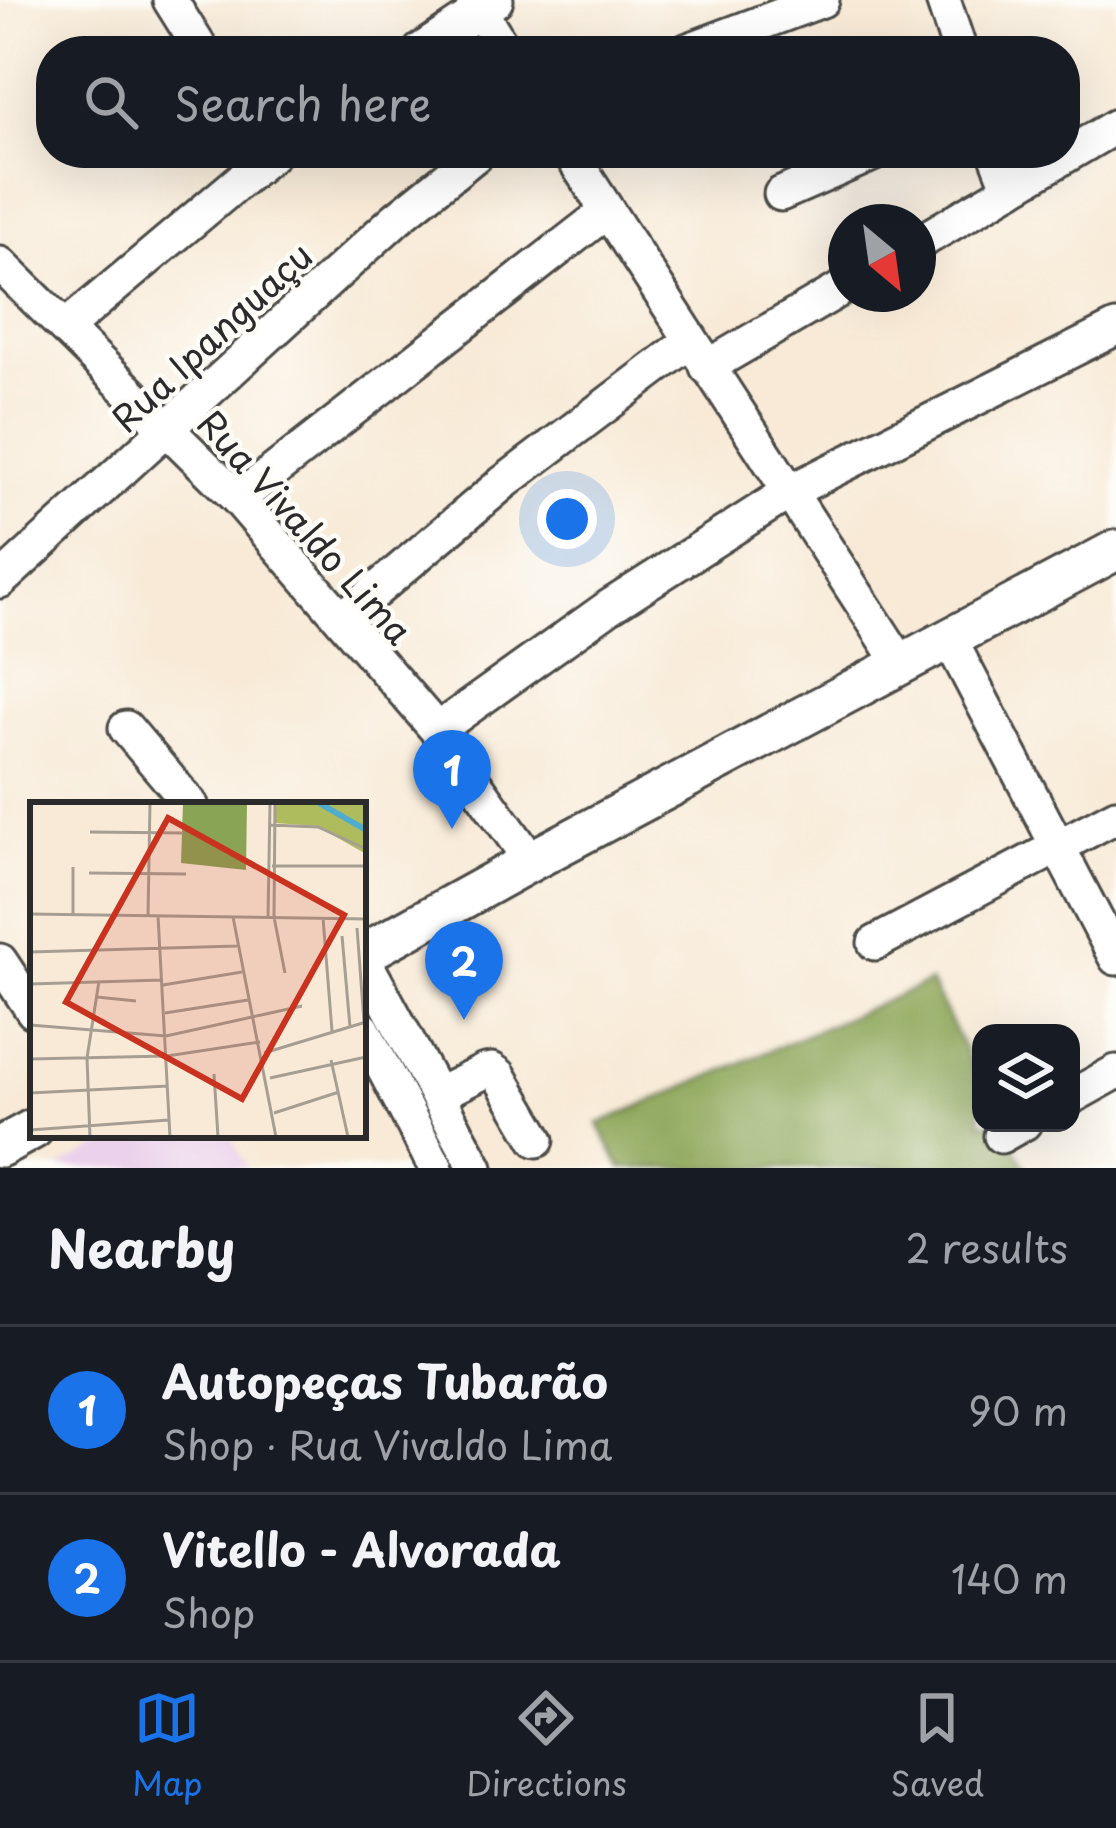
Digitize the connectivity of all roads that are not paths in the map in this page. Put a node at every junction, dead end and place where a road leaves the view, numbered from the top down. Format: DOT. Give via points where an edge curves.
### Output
graph roads {
  1 [pos="170,0"];
  2 [pos="823,0"];
  3 [pos="944,0"];
  4 [pos="483,3"];
  5 [pos="192,36"];
  6 [pos="440,36"];
  7 [pos="498,36"];
  8 [pos="726,36"];
  9 [pos="955,36"];
  10 [pos="1116,126"];
  11 [pos="1080,147"];
  12 [pos="255,168"];
  13 [pos="459,168"];
  14 [pos="579,168"];
  15 [pos="841,168"];
  16 [pos="1002,168"];
  17 [pos="1045,168"];
  18 [pos="1010,189"];
  19 [pos="781,194"];
  20 [pos="607,212"];
  21 [pos="936,232"];
  22 [pos="6,281"];
  23 [pos="828,294"];
  24 [pos="65,328"];
  25 [pos="1116,328"];
  26 [pos="699,354"];
  27 [pos="166,430"];
  28 [pos="791,491"];
  29 [pos="238,499"];
  30 [pos="1116,550"];
  31 [pos="0,580"];
  32 [pos="342,619"];
  33 [pos="949,638"];
  34 [pos="902,664"];
  35 [pos="126,728"];
  36 [pos="436,730"];
  37 [pos="188,802"];
  38 [pos="1116,815"];
  39 [pos="1057,848"];
  40 [pos="531,861"];
  41 [pos="875,943"];
  42 [pos="366,954"];
  43 [pos="1116,958"];
  44 [pos="0,961"];
  45 [pos="366,962"];
  46 [pos="30,1006"];
  47 [pos="366,1035"];
  48 [pos="1116,1072"];
  49 [pos="1080,1092"];
  50 [pos="436,1095"];
  51 [pos="30,1131"];
  52 [pos="538,1141"];
  53 [pos="0,1147"];
  54 [pos="436,1168"];
  55 [pos="476,1168"];
  1 -- 5 [label="street"];
  2 -- 8 [label="street"];
  3 -- 9 [label="street"];
  4 -- 6 [label="street"];
  4 -- 7 [label="street"];
  10 -- 11 [label="street"];
  12 -- 24 [label="street"];
  13 -- 27 [label="street, Rua Ipanguaçu"];
  14 -- 20 [label="street"];
  15 -- 19 [label="street"];
  16 -- 18 [label="street"];
  17 -- 18 [label="street"];
  18 -- 21 [label="street"];
  20 -- 26 [label="street"];
  20 -- 29 [label="street"];
  22 -- 24 [label="street, Rua Vivaldo Lima"];
  23 -- 26 [label="street"];
  24 -- 27 [label="street, Rua Vivaldo Lima"];
  25 -- 28 [label="street"];
  26 -- 28 [label="street"];
  26 -- 32 [label="street" via="503,483"];
  27 -- 29 [label="street, Rua Vivaldo Lima"];
  27 -- 31 [label="street, Rua Ipanguaçu"];
  28 -- 34 [label="street"];
  28 -- 36 [label="street"];
  29 -- 32 [label="street, Rua Vivaldo Lima"];
  30 -- 33 [label="main road"];
  32 -- 36 [label="street, Rua Vivaldo Lima"];
  33 -- 34 [label="main road"];
  33 -- 39 [label="street"];
  34 -- 40 [label="main road"];
  35 -- 37 [label="street"];
  36 -- 40 [label="street, Rua Vivaldo Lima"];
  38 -- 39 [label="street"];
  39 -- 41 [label="street"];
  39 -- 43 [label="street"];
  40 -- 42 [label="main road"];
  44 -- 46 [label="street"];
  45 -- 50 [label="street"];
  47 -- 54 [label="street"];
  48 -- 49 [label="street"];
  50 -- 52 [label="street" via="492,1070"];
  50 -- 55 [label="street"];
  51 -- 53 [label="main road"];
}
